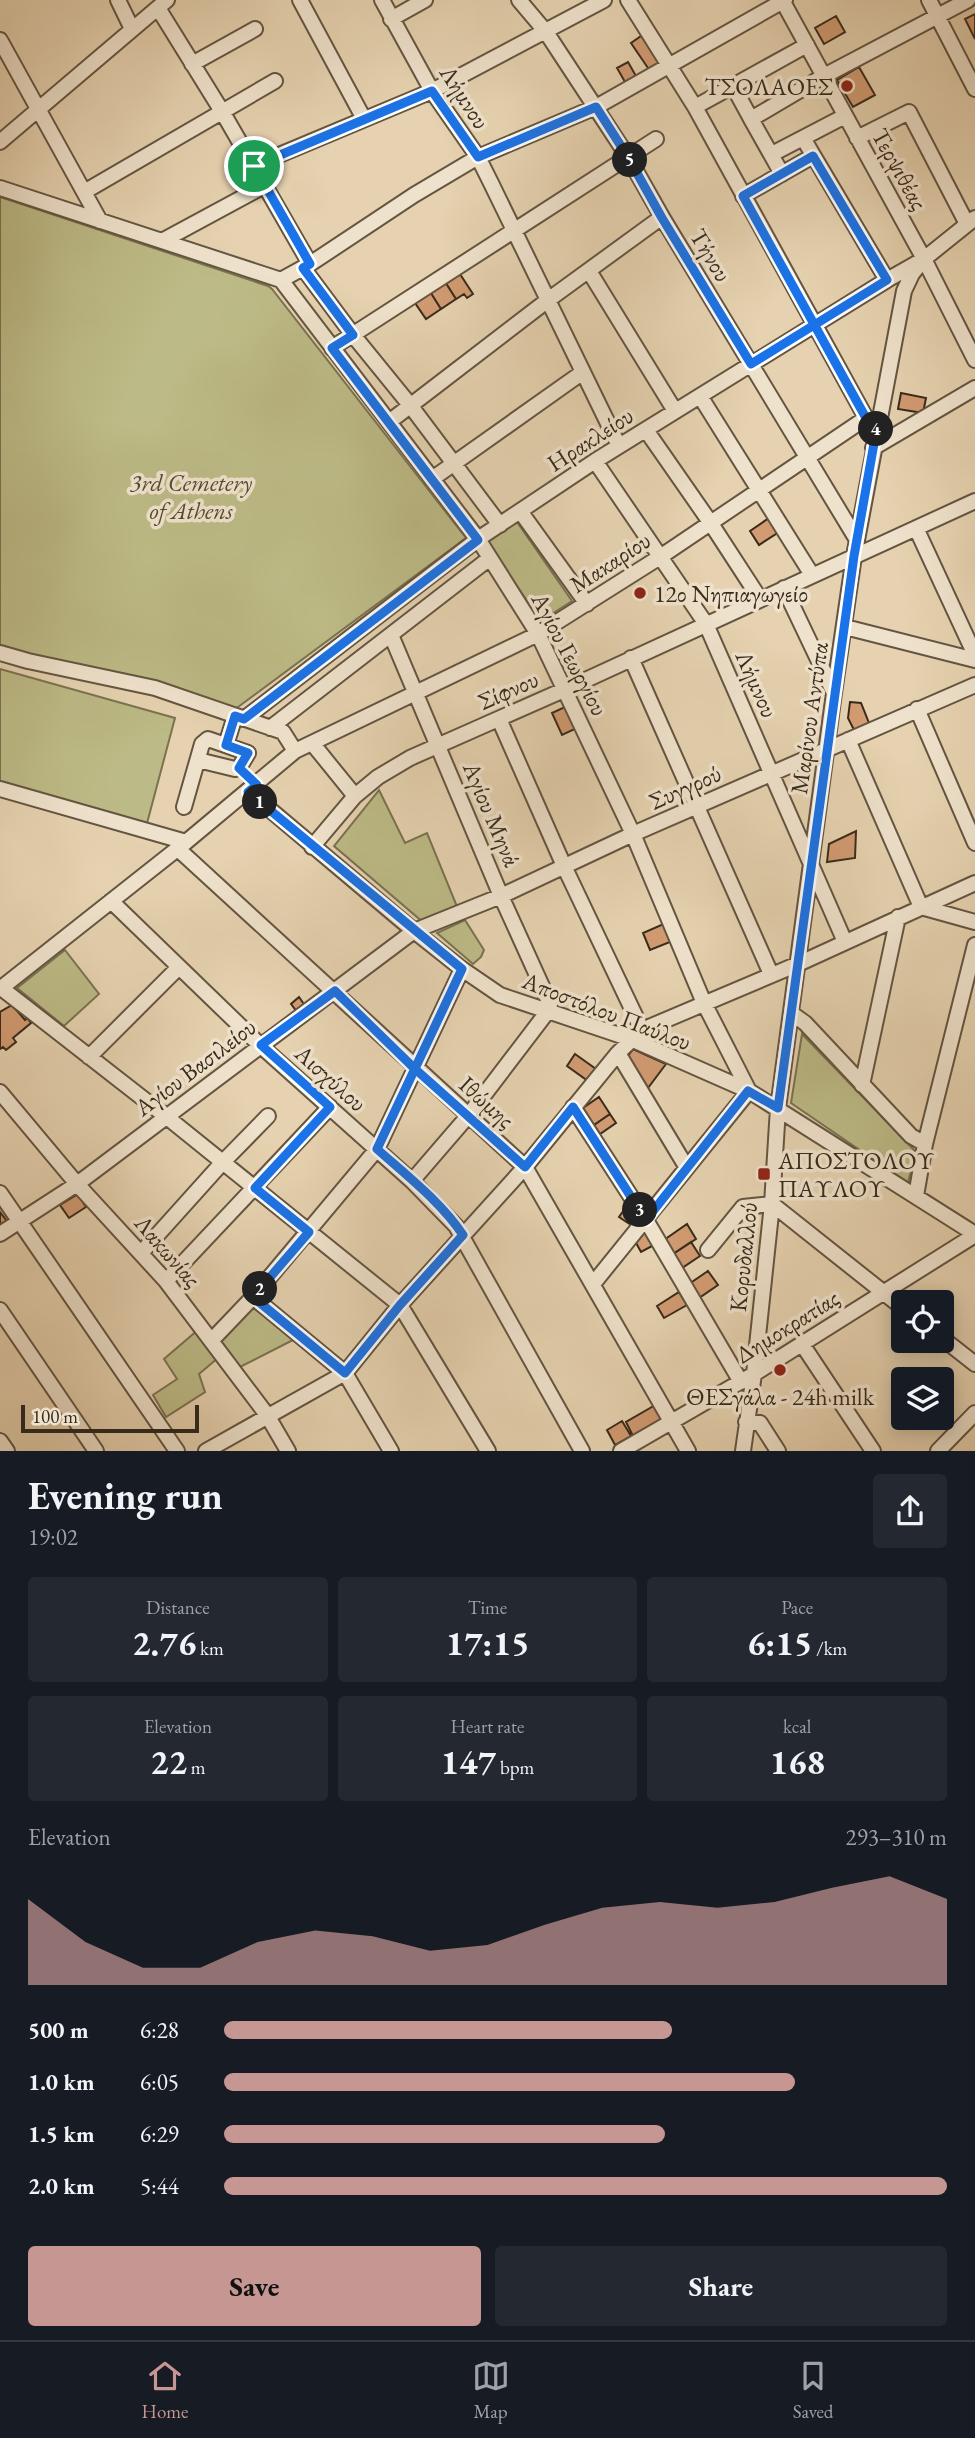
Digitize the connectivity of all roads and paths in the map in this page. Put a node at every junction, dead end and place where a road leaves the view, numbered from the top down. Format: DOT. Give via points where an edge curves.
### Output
graph roads {
  1 [pos="118,0"];
  2 [pos="300,0"];
  3 [pos="382,0"];
  4 [pos="425,0"];
  5 [pos="519,0"];
  6 [pos="604,0"];
  7 [pos="628,0"];
  8 [pos="783,0"];
  9 [pos="929,0"];
  10 [pos="968,0"];
  11 [pos="162,4"];
  12 [pos="938,16"];
  13 [pos="391,19"];
  14 [pos="132,29"];
  15 [pos="255,29"];
  16 [pos="546,32"];
  17 [pos="0,40"];
  18 [pos="807,45"];
  19 [pos="192,64"];
  20 [pos="670,65"];
  21 [pos="824,76"];
  22 [pos="275,81"];
  23 [pos="733,86"];
  24 [pos="975,89"];
  25 [pos="432,91"];
  26 [pos="596,107"];
  27 [pos="695,107"];
  28 [pos="38,108"];
  29 [pos="223,113"];
  30 [pos="845,116"];
  31 [pos="364,119"];
  32 [pos="751,119"];
  33 [pos="803,138"];
  34 [pos="857,138"];
  35 [pos="656,139"];
  36 [pos="0,142"];
  37 [pos="772,154"];
  38 [pos="813,156"];
  39 [pos="478,157"];
  40 [pos="628,157"];
  41 [pos="254,166"];
  42 [pos="782,174"];
  43 [pos="264,186"];
  44 [pos="0,188"];
  45 [pos="84,192"];
  46 [pos="743,196"];
  47 [pos="662,218"];
  48 [pos="100,221"];
  49 [pos="971,221"];
  50 [pos="513,231"];
  51 [pos="162,241"];
  52 [pos="924,258"];
  53 [pos="306,266"];
  54 [pos="589,271"];
  55 [pos="281,280"];
  56 [pos="887,280"];
  57 [pos="548,300"];
  58 [pos="816,324"];
  59 [pos="353,335"];
  60 [pos="332,348"];
  61 [pos="975,360"];
  62 [pos="751,364"];
  63 [pos="583,372"];
  64 [pos="975,388"];
  65 [pos="700,396"];
  66 [pos="411,404"];
  67 [pos="675,411"];
  68 [pos="872,419"];
  69 [pos="389,422"];
  70 [pos="646,430"];
  71 [pos="619,446"];
  72 [pos="873,449"];
  73 [pos="808,457"];
  74 [pos="595,461"];
  75 [pos="454,463"];
  76 [pos="432,479"];
  77 [pos="758,489"];
  78 [pos="975,501"];
  79 [pos="520,511"];
  80 [pos="710,522"];
  81 [pos="500,525"];
  82 [pos="916,528"];
  83 [pos="478,540"];
  84 [pos="857,540"];
  85 [pos="854,556"];
  86 [pos="660,557"];
  87 [pos="490,558"];
  88 [pos="812,575"];
  89 [pos="784,588"];
  90 [pos="760,599"];
  91 [pos="587,604"];
  92 [pos="706,624"];
  93 [pos="845,627"];
  94 [pos="538,634"];
  95 [pos="391,635"];
  96 [pos="0,653"];
  97 [pos="975,655"];
  98 [pos="631,658"];
  99 [pos="975,660"];
  100 [pos="975,685"];
  101 [pos="566,689"];
  102 [pos="834,693"];
  103 [pos="416,694"];
  104 [pos="917,709"];
  105 [pos="240,718"];
  106 [pos="499,719"];
  107 [pos="270,728"];
  108 [pos="848,740"];
  109 [pos="312,743"];
  110 [pos="226,745"];
  111 [pos="438,746"];
  112 [pos="827,749"];
  113 [pos="295,751"];
  114 [pos="198,760"];
  115 [pos="239,768"];
  116 [pos="771,774"];
  117 [pos="0,789"];
  118 [pos="253,789"];
  119 [pos="355,796"];
  120 [pos="698,806"];
  121 [pos="184,807"];
  122 [pos="633,834"];
  123 [pos="975,843"];
  124 [pos="182,846"];
  125 [pos="312,847"];
  126 [pos="812,862"];
  127 [pos="564,866"];
  128 [pos="975,883"];
  129 [pos="502,896"];
  130 [pos="111,901"];
  131 [pos="921,907"];
  132 [pos="898,918"];
  133 [pos="975,922"];
  134 [pos="414,931"];
  135 [pos="845,942"];
  136 [pos="975,945"];
  137 [pos="798,964"];
  138 [pos="180,967"];
  139 [pos="462,969"];
  140 [pos="771,974"];
  141 [pos="0,988"];
  142 [pos="335,991"];
  143 [pos="704,1003"];
  144 [pos="548,1011"];
  145 [pos="791,1013"];
  146 [pos="636,1034"];
  147 [pos="261,1045"];
  148 [pos="618,1053"];
  149 [pos="89,1057"];
  150 [pos="414,1068"];
  151 [pos="862,1084"];
  152 [pos="748,1091"];
  153 [pos="0,1092"];
  154 [pos="330,1107"];
  155 [pos="573,1107"];
  156 [pos="778,1108"];
  157 [pos="268,1116"];
  158 [pos="468,1116"];
  159 [pos="167,1118"];
  160 [pos="925,1144"];
  161 [pos="377,1149"];
  162 [pos="222,1163"];
  163 [pos="525,1167"];
  164 [pos="687,1168"];
  165 [pos="412,1181"];
  166 [pos="77,1184"];
  167 [pos="255,1188"];
  168 [pos="0,1193"];
  169 [pos="916,1196"];
  170 [pos="772,1204"];
  171 [pos="646,1220"];
  172 [pos="19,1222"];
  173 [pos="309,1232"];
  174 [pos="0,1234"];
  175 [pos="463,1235"];
  176 [pos="975,1235"];
  177 [pos="708,1250"];
  178 [pos="142,1252"];
  179 [pos="166,1281"];
  180 [pos="593,1284"];
  181 [pos="884,1293"];
  182 [pos="253,1297"];
  183 [pos="891,1299"];
  184 [pos="400,1305"];
  185 [pos="0,1310"];
  186 [pos="212,1340"];
  187 [pos="802,1344"];
  188 [pos="954,1347"];
  189 [pos="975,1364"];
  190 [pos="345,1373"];
  191 [pos="747,1378"];
  192 [pos="975,1413"];
  193 [pos="267,1415"];
  194 [pos="671,1422"];
  195 [pos="746,1422"];
  196 [pos="0,1441"];
  197 [pos="7,1451"];
  198 [pos="96,1451"];
  199 [pos="177,1451"];
  200 [pos="206,1451"];
  201 [pos="288,1451"];
  202 [pos="391,1451"];
  203 [pos="488,1451"];
  204 [pos="582,1451"];
  205 [pos="621,1451"];
  206 [pos="688,1451"];
  207 [pos="743,1451"];
  208 [pos="778,1451"];
  209 [pos="873,1451"];
  210 [pos="938,1451"];
  1 -- 14 [label="street"];
  2 -- 31 [label="street"];
  3 -- 13 [label="street, Λήμνου"];
  4 -- 13 [label="street"];
  5 -- 16 [label="street, Τήνου"];
  6 -- 16 [label="street"];
  7 -- 20 [label="street"];
  8 -- 18 [label="street, Τερψιθέας"];
  8 -- 20 [label="street"];
  9 -- 12 [label="street"];
  10 -- 12 [label="street"];
  11 -- 14 [label="street"];
  11 -- 19 [label="street"];
  12 -- 21 [label="street"];
  12 -- 24 [label="street"];
  13 -- 25 [label="street, Λήμνου"];
  14 -- 28 [label="street"];
  15 -- 19 [label="street"];
  16 -- 25 [label="street"];
  16 -- 26 [label="street, Τήνου"];
  17 -- 28 [label="street"];
  18 -- 21 [label="street, Τερψιθέας"];
  18 -- 23 [label="street"];
  19 -- 29 [label="street"];
  20 -- 26 [label="street"];
  20 -- 27 [label="street"];
  21 -- 30 [label="street, Τερψιθέας"];
  21 -- 32 [label="street"];
  22 -- 29 [label="street"];
  23 -- 27 [label="street"];
  23 -- 32 [label="street"];
  25 -- 31 [label="street"];
  25 -- 39 [label="street, Λήμνου"];
  26 -- 39 [label="street"];
  26 -- 40 [label="street, Τήνου"];
  27 -- 46 [label="street"];
  28 -- 36 [label="street"];
  28 -- 45 [label="street"];
  29 -- 41 [label="street"];
  29 -- 45 [label="street"];
  30 -- 33 [label="street"];
  30 -- 34 [label="street, Τερψιθέας"];
  31 -- 41 [label="street"];
  32 -- 37 [label="street"];
  33 -- 37 [label="street"];
  33 -- 38 [label="street"];
  34 -- 49 [label="street" via="909,112"];
  34 -- 52 [label="street, Τερψιθέας"];
  35 -- 40 [label="street"];
  37 -- 42 [label="street"];
  38 -- 42 [label="street"];
  38 -- 56 [label="street"];
  39 -- 50 [label="street, Λήμνου"];
  39 -- 53 [label="street"];
  40 -- 47 [label="street, Τήνου"];
  40 -- 50 [label="street"];
  41 -- 43 [label="street"];
  42 -- 46 [label="street"];
  43 -- 51 [label="street"];
  43 -- 53 [label="street"];
  44 -- 48 [label="street"];
  45 -- 48 [label="street"];
  46 -- 58 [label="street"];
  47 -- 54 [label="street"];
  47 -- 62 [label="street, Τήνου"];
  48 -- 51 [label="street"];
  49 -- 52 [label="street, Ηρακλείου"];
  50 -- 57 [label="street, Λήμνου"];
  50 -- 59 [label="street"];
  51 -- 55 [label="street"];
  52 -- 56 [label="street, Ηρακλείου"];
  52 -- 61 [label="street, Τερψιθέας"];
  52 -- 68 [label="street, Μαρίνου Αντύπα" via="904,291"];
  53 -- 55 [label="street"];
  53 -- 59 [label="street"];
  54 -- 57 [label="street"];
  54 -- 67 [label="street"];
  55 -- 60 [label="street, Αγίου Γεωργίου"];
  56 -- 58 [label="street, Ηρακλείου"];
  57 -- 63 [label="street, Λήμνου"];
  57 -- 66 [label="street"];
  58 -- 62 [label="street, Ηρακλείου"];
  58 -- 68 [label="street"];
  59 -- 60 [label="street"];
  59 -- 66 [label="street"];
  60 -- 69 [label="street, Αγίου Γεωργίου"];
  62 -- 65 [label="street, Ηρακλείου"];
  62 -- 73 [label="street, Τήνου"];
  63 -- 71 [label="street, Λήμνου"];
  63 -- 75 [label="street"];
  64 -- 72 [label="street"];
  65 -- 67 [label="street, Ηρακλείου"];
  65 -- 77 [label="street"];
  66 -- 69 [label="street"];
  66 -- 75 [label="street"];
  67 -- 70 [label="street, Ηρακλείου"];
  68 -- 72 [label="street, Μαρίνου Αντύπα"];
  68 -- 73 [label="street, Μακαρίου"];
  69 -- 76 [label="street, Αγίου Γεωργίου"];
  70 -- 71 [label="street, Ηρακλείου"];
  70 -- 80 [label="street"];
  71 -- 74 [label="street, Ηρακλείου"];
  72 -- 84 [label="street, Μαρίνου Αντύπα"];
  73 -- 77 [label="street, Μακαρίου"];
  73 -- 84 [label="street, Τήνου"];
  74 -- 79 [label="street, Ηρακλείου"];
  74 -- 86 [label="street, Λήμνου"];
  75 -- 76 [label="street"];
  75 -- 81 [label="street"];
  76 -- 83 [label="street, Αγίου Γεωργίου"];
  77 -- 80 [label="street, Μακαρίου"];
  77 -- 88 [label="street"];
  78 -- 82 [label="street, Σίφνου"];
  79 -- 81 [label="street, Ηρακλείου"];
  79 -- 91 [label="street"];
  80 -- 86 [label="street, Μακαρίου"];
  80 -- 90 [label="street"];
  81 -- 83 [label="street, Ηρακλείου"];
  82 -- 85 [label="street, Σίφνου"];
  82 -- 97 [label="street"];
  83 -- 87 [label="street, Αγίου Γεωργίου"];
  83 -- 105 [label="street, Ηρακλείου"];
  84 -- 85 [label="street, Μαρίνου Αντύπα"];
  85 -- 88 [label="street, Σίφνου"];
  85 -- 93 [label="street, Μαρίνου Αντύπα"];
  86 -- 91 [label="street, Μακαρίου"];
  86 -- 92 [label="street, Λήμνου"];
  87 -- 94 [label="street, Αγίου Γεωργίου"];
  87 -- 95 [label="street"];
  88 -- 89 [label="street, Σίφνου"];
  89 -- 90 [label="street, Σίφνου"];
  89 -- 102 [label="street"];
  90 -- 92 [label="street, Σίφνου"];
  91 -- 94 [label="street, Μακαρίου"];
  92 -- 98 [label="street, Σίφνου"];
  92 -- 116 [label="street, Λήμνου"];
  93 -- 99 [label="street"];
  93 -- 102 [label="street, Μαρίνου Αντύπα"];
  94 -- 101 [label="street, Αγίου Γεωργίου"];
  94 -- 103 [label="street, Μακαρίου"];
  95 -- 103 [label="street, Αγίου Μηνά"];
  95 -- 107 [label="street"];
  96 -- 105 [label="street" via="155,688"];
  98 -- 101 [label="street, Σίφνου"];
  98 -- 120 [label="street"];
  100 -- 104 [label="street, Συγγρού"];
  101 -- 106 [label="street, Σίφνου"];
  101 -- 122 [label="street, Αγίου Γεωργίου"];
  102 -- 112 [label="street, Μαρίνου Αντύπα"];
  103 -- 109 [label="street, Μακαρίου"];
  103 -- 111 [label="street, Αγίου Μηνά"];
  104 -- 108 [label="street, Συγγρού"];
  104 -- 123 [label="street"];
  105 -- 107 [label="street"];
  105 -- 110 [label="street"];
  106 -- 111 [label="street, Σίφνου"];
  106 -- 127 [label="street"];
  107 -- 113 [label="street" via="283,732"];
  108 -- 112 [label="street, Συγγρού"];
  108 -- 131 [label="street"];
  109 -- 113 [label="street, Μακαρίου"];
  109 -- 119 [label="street"];
  110 -- 114 [label="street" via="208,739"];
  110 -- 115 [label="street" via="248,753"];
  111 -- 119 [label="street, Σίφνου" via="377,777"];
  111 -- 129 [label="street, Αγίου Μηνά"];
  112 -- 116 [label="street, Συγγρού"];
  112 -- 126 [label="street, Μαρίνου Αντύπα"];
  113 -- 118 [label="street, Μακαρίου"];
  114 -- 115 [label="street"];
  114 -- 121 [label="street"];
  115 -- 118 [label="street, Αποστόλου Παύλου"];
  116 -- 120 [label="street, Συγγρού"];
  116 -- 126 [label="street, Λήμνου"];
  117 -- 124 [label="street"];
  118 -- 124 [label="street, Μακαρίου"];
  118 -- 125 [label="street, Αποστόλου Παύλου"];
  119 -- 125 [label="street, Σίφνου"];
  120 -- 122 [label="street, Συγγρού"];
  120 -- 140 [label="street"];
  122 -- 127 [label="street, Συγγρού"];
  122 -- 143 [label="street, Αγίου Γεωργίου"];
  124 -- 130 [label="street, Μακαρίου"];
  124 -- 142 [label="street, Ιθώμης"];
  125 -- 134 [label="street, Αποστόλου Παύλου"];
  126 -- 135 [label="street, Λήμνου"];
  126 -- 137 [label="street, Μαρίνου Αντύπα"];
  127 -- 129 [label="street, Συγγρού"];
  127 -- 146 [label="street"];
  128 -- 131 [label="street"];
  129 -- 134 [label="street, Συγγρού"];
  129 -- 144 [label="street, Αγίου Μηνά" via="550,1004"];
  130 -- 138 [label="street, Αισχύλου"];
  130 -- 141 [label="street, Μακαρίου"];
  131 -- 132 [label="street"];
  131 -- 133 [label="street"];
  132 -- 135 [label="street"];
  132 -- 151 [label="street"];
  134 -- 139 [label="street, Αποστόλου Παύλου"];
  134 -- 142 [label="street, Αγίου Βασιλείου"];
  135 -- 137 [label="street"];
  136 -- 160 [label="street"];
  137 -- 140 [label="street"];
  137 -- 145 [label="street, Μαρίνου Αντύπα"];
  138 -- 147 [label="street, Αισχύλου"];
  138 -- 149 [label="street"];
  139 -- 144 [label="street, Αποστόλου Παύλου" via="500,995"];
  139 -- 150 [label="street"];
  140 -- 143 [label="street"];
  141 -- 149 [label="street"];
  142 -- 147 [label="street, Αγίου Βασιλείου"];
  142 -- 150 [label="street, Ιθώμης"];
  143 -- 146 [label="street"];
  143 -- 152 [label="street, Αγίου Γεωργίου"];
  144 -- 146 [label="street, Αποστόλου Παύλου"];
  144 -- 158 [label="street"];
  145 -- 151 [label="street"];
  145 -- 156 [label="street, Μαρίνου Αντύπα"];
  146 -- 148 [label="street"];
  146 -- 152 [label="street, Αποστόλου Παύλου"];
  147 -- 154 [label="street, Αισχύλου"];
  147 -- 159 [label="street, Αγίου Βασιλείου"];
  148 -- 155 [label="street"];
  148 -- 164 [label="street"];
  149 -- 159 [label="street"];
  150 -- 158 [label="street, Ιθώμης"];
  150 -- 161 [label="street"];
  151 -- 160 [label="street" via="911,1136"];
  152 -- 156 [label="street, Αποστόλου Παύλου"];
  152 -- 164 [label="street"];
  153 -- 166 [label="street, Λακωνίας"];
  154 -- 161 [label="street, Αισχύλου"];
  154 -- 167 [label="street"];
  155 -- 163 [label="street"];
  155 -- 171 [label="street"];
  156 -- 169 [label="street, Αποστόλου Παύλου"];
  156 -- 170 [label="street, Κορυδαλλού"];
  157 -- 162 [label="street"];
  158 -- 163 [label="street, Ιθώμης"];
  158 -- 165 [label="street"];
  159 -- 162 [label="street"];
  159 -- 166 [label="street, Αγίου Βασιλείου"];
  160 -- 169 [label="street"];
  161 -- 165 [label="street, Αισχύλου"];
  161 -- 173 [label="street"];
  162 -- 167 [label="street"];
  162 -- 178 [label="street"];
  163 -- 175 [label="street"];
  163 -- 180 [label="street, Ιθώμης"];
  164 -- 171 [label="street"];
  165 -- 175 [label="street, Αισχύλου"];
  166 -- 172 [label="street, Αγίου Βασιλείου"];
  166 -- 178 [label="street, Λακωνίας"];
  167 -- 173 [label="street"];
  167 -- 179 [label="street"];
  168 -- 172 [label="street"];
  169 -- 176 [label="street, Αποστόλου Παύλου"];
  170 -- 177 [label="street" via="743,1207"];
  170 -- 181 [label="street"];
  170 -- 191 [label="street, Κορυδαλλού"];
  171 -- 180 [label="street"];
  171 -- 191 [label="street"];
  172 -- 174 [label="street, Αγίου Βασιλείου"];
  172 -- 199 [label="street"];
  173 -- 182 [label="street"];
  173 -- 184 [label="street"];
  175 -- 184 [label="street"];
  175 -- 204 [label="street, Αισχύλου"];
  176 -- 181 [label="street, Δημοκρατίας"];
  178 -- 179 [label="street, Λακωνίας"];
  179 -- 186 [label="street, Λακωνίας"];
  180 -- 194 [label="street, Ιθώμης"];
  181 -- 183 [label="street"];
  181 -- 187 [label="street, Δημοκρατίας"];
  182 -- 186 [label="street"];
  182 -- 190 [label="street"];
  184 -- 190 [label="street"];
  184 -- 203 [label="street"];
  185 -- 198 [label="street"];
  186 -- 193 [label="street, Λακωνίας"];
  187 -- 191 [label="street, Δημοκρατίας"];
  187 -- 209 [label="street"];
  188 -- 189 [label="street"];
  190 -- 193 [label="street"];
  190 -- 202 [label="street"];
  191 -- 194 [label="street, Δημοκρατίας"];
  191 -- 195 [label="street, Κορυδαλλού"];
  192 -- 210 [label="street"];
  193 -- 200 [label="street"];
  193 -- 201 [label="street, Λακωνίας"];
  194 -- 205 [label="street, Δημοκρατίας"];
  194 -- 206 [label="street, Ιθώμης"];
  195 -- 207 [label="street, Κορυδαλλού"];
  195 -- 208 [label="street" via="760,1423"];
  196 -- 197 [label="street"];
}
